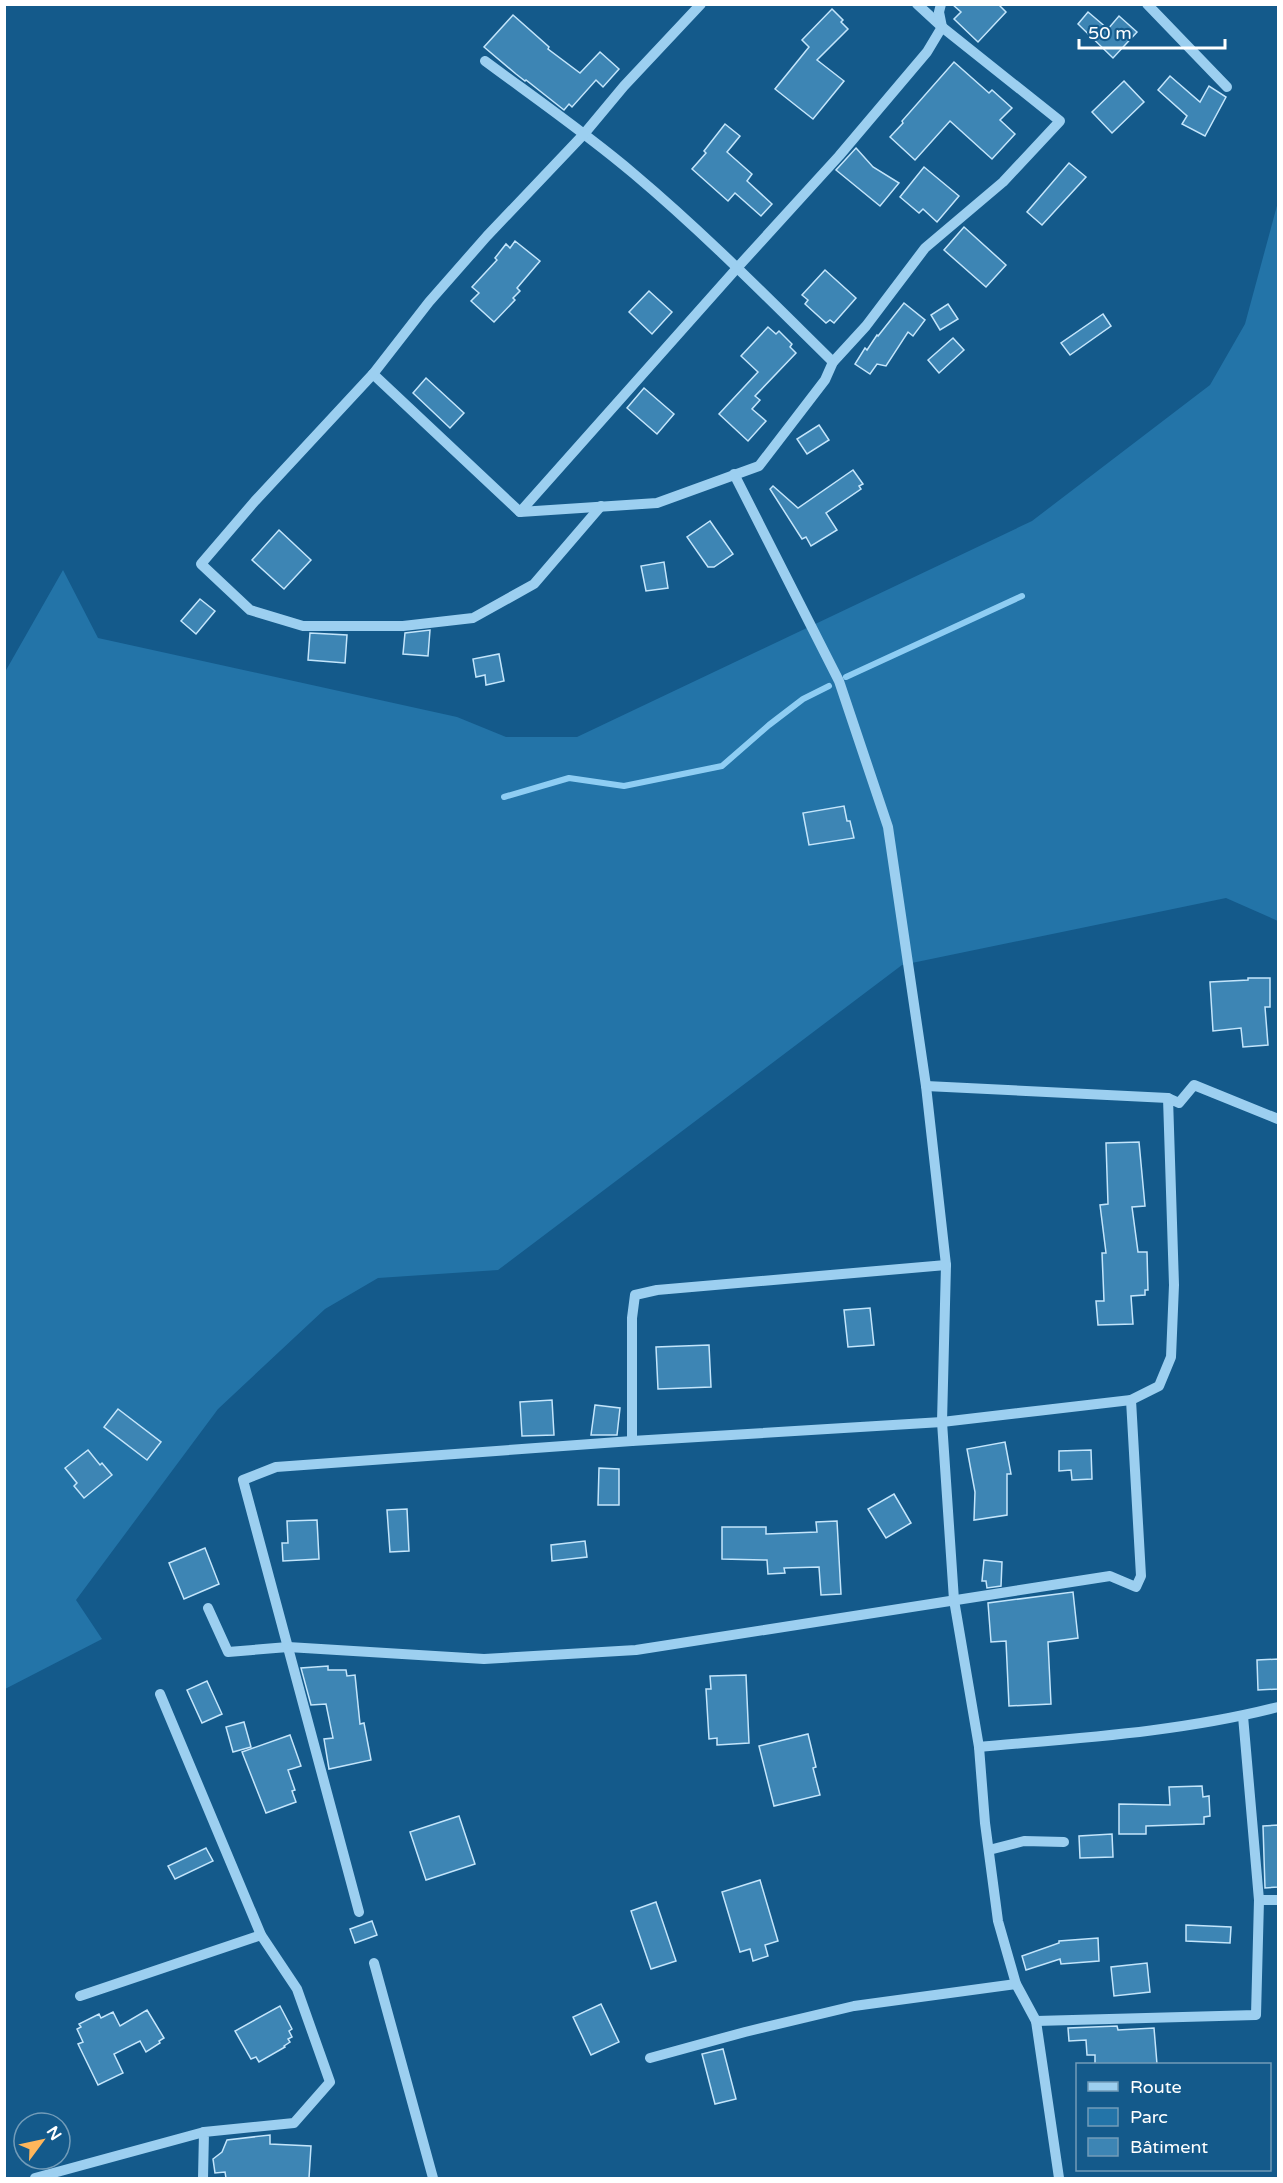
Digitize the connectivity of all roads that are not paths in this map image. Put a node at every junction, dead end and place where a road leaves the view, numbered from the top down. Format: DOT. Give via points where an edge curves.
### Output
graph roads {
  1 [pos="917,4"];
  2 [pos="941,4"];
  3 [pos="1147,4"];
  4 [pos="694,7"];
  5 [pos="942,27"];
  6 [pos="485,61"];
  7 [pos="1227,87"];
  8 [pos="584,134"];
  9 [pos="737,268"];
  10 [pos="833,362"];
  11 [pos="373,374"];
  12 [pos="734,474"];
  13 [pos="602,506"];
  14 [pos="520,512"];
  15 [pos="926,1086"];
  16 [pos="1168,1098"];
  17 [pos="1278,1119"];
  18 [pos="945,1265"];
  19 [pos="1131,1400"];
  20 [pos="942,1422"];
  21 [pos="632,1442"];
  22 [pos="954,1600"];
  23 [pos="208,1608"];
  24 [pos="288,1647"];
  25 [pos="160,1694"];
  26 [pos="1278,1707"];
  27 [pos="1243,1716"];
  28 [pos="980,1747"];
  29 [pos="1064,1842"];
  30 [pos="989,1850"];
  31 [pos="1259,1900"];
  32 [pos="1278,1900"];
  33 [pos="359,1912"];
  34 [pos="261,1935"];
  35 [pos="374,1963"];
  36 [pos="1016,1984"];
  37 [pos="80,1996"];
  38 [pos="1036,2021"];
  39 [pos="650,2058"];
  40 [pos="204,2132"];
  41 [pos="35,2178"];
  42 [pos="203,2178"];
  43 [pos="433,2178"];
  44 [pos="1059,2178"];
  1 -- 5 [label="street"];
  2 -- 5 [label="street"];
  3 -- 7 [label="street"];
  4 -- 8 [label="street"];
  5 -- 9 [label="street" via="927,52 839,156"];
  5 -- 10 [label="street" via="1060,121 1003,182 925,248"];
  6 -- 8 [label="street"];
  8 -- 9 [label="street" via="635,174"];
  8 -- 11 [label="street" via="465,261"];
  9 -- 10 [label="street"];
  9 -- 14 [label="street"];
  10 -- 12 [label="street" via="825,380 759,466"];
  11 -- 13 [label="street" via="201,564 250,610 303,626 403,626 473,618 534,584"];
  11 -- 14 [label="street"];
  12 -- 13 [label="street" via="657,503"];
  12 -- 15 [label="street" via="839,681 888,827"];
  13 -- 14 [label="street"];
  15 -- 16 [label="street"];
  15 -- 18 [label="street"];
  16 -- 17 [label="street" via="1179,1103 1194,1085"];
  16 -- 19 [label="street" via="1174,1285 1171,1357 1159,1386"];
  18 -- 20 [label="street"];
  18 -- 21 [label="street" via="635,1295"];
  19 -- 20 [label="street"];
  19 -- 22 [label="street" via="1141,1576 1136,1587 1110,1576"];
  20 -- 21 [label="street"];
  20 -- 22 [label="street"];
  21 -- 24 [label="street" via="276,1467 243,1480"];
  22 -- 24 [label="street" via="636,1650 484,1659"];
  22 -- 28 [label="street"];
  23 -- 24 [label="street" via="228,1652"];
  24 -- 33 [label="street"];
  25 -- 34 [label="street"];
  26 -- 27 [label="street"];
  27 -- 28 [label="street" via="1143,1732"];
  27 -- 31 [label="street"];
  28 -- 30 [label="street"];
  29 -- 30 [label="street" via="1024,1841"];
  30 -- 36 [label="street" via="998,1921"];
  31 -- 32 [label="street"];
  31 -- 38 [label="street" via="1256,2015"];
  34 -- 37 [label="street"];
  34 -- 40 [label="street" via="297,1989 330,2082 294,2123"];
  35 -- 43 [label="street"];
  36 -- 38 [label="street"];
  36 -- 39 [label="street" via="854,2006"];
  38 -- 44 [label="street"];
  40 -- 41 [label="street"];
  40 -- 42 [label="street"];
}
